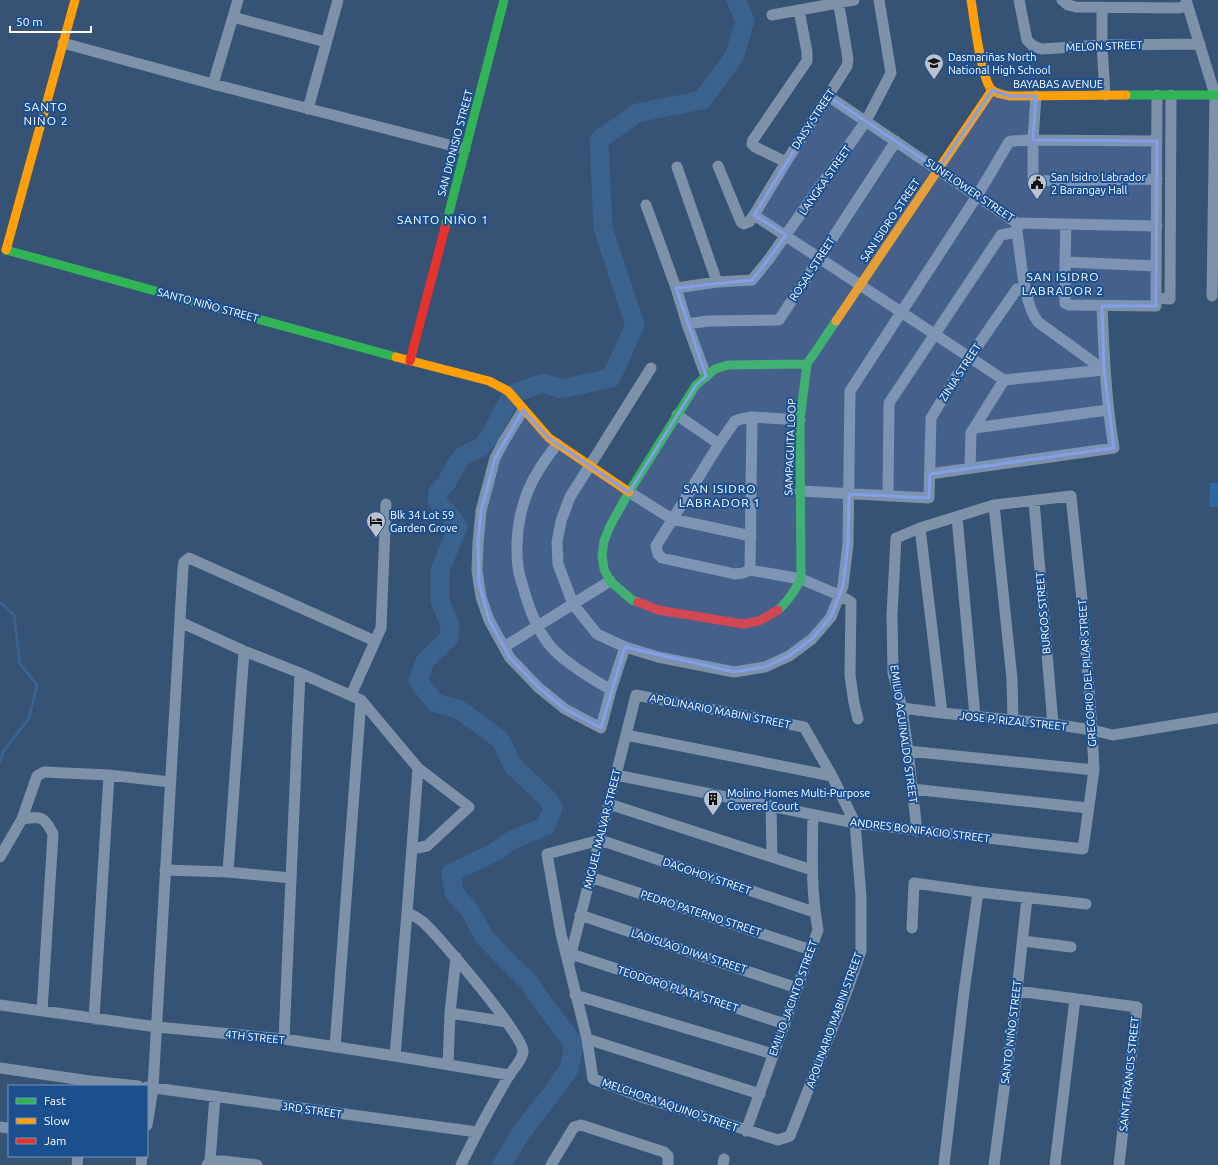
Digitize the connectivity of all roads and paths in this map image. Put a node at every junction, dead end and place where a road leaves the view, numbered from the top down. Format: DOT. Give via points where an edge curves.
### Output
graph roads {
  1 [pos="74,0"];
  2 [pos="238,0"];
  3 [pos="338,0"];
  4 [pos="504,0"];
  5 [pos="854,0"];
  6 [pos="879,0"];
  7 [pos="971,0"];
  8 [pos="1019,0"];
  9 [pos="1062,0"];
  10 [pos="838,1"];
  11 [pos="1187,3"];
  12 [pos="1102,7"];
  13 [pos="800,10"];
  14 [pos="772,15"];
  15 [pos="233,17"];
  16 [pos="326,42"];
  17 [pos="63,43"];
  18 [pos="1200,44"];
  19 [pos="1102,45"];
  20 [pos="213,84"];
  21 [pos="992,90"];
  22 [pos="1216,94"];
  23 [pos="1105,95"];
  24 [pos="1157,95"];
  25 [pos="1171,95"];
  26 [pos="828,96"];
  27 [pos="1036,96"];
  28 [pos="308,109"];
  29 [pos="866,121"];
  30 [pos="1033,140"];
  31 [pos="896,141"];
  32 [pos="1157,141"];
  33 [pos="466,149"];
  34 [pos="786,162"];
  35 [pos="718,166"];
  36 [pos="677,167"];
  37 [pos="938,169"];
  38 [pos="1157,179"];
  39 [pos="978,196"];
  40 [pos="646,205"];
  41 [pos="754,215"];
  42 [pos="1066,224"];
  43 [pos="1157,226"];
  44 [pos="1017,227"];
  45 [pos="786,235"];
  46 [pos="3,249"];
  47 [pos="819,258"];
  48 [pos="1065,262"];
  49 [pos="1156,266"];
  50 [pos="717,282"];
  51 [pos="860,285"];
  52 [pos="676,288"];
  53 [pos="1026,291"];
  54 [pos="1212,296"];
  55 [pos="1156,298"];
  56 [pos="1102,306"];
  57 [pos="901,312"];
  58 [pos="687,324"];
  59 [pos="934,334"];
  60 [pos="969,357"];
  61 [pos="410,361"];
  62 [pos="807,364"];
  63 [pos="651,368"];
  64 [pos="1104,370"];
  65 [pos="706,376"];
  66 [pos="1004,380"];
  67 [pos="522,408"];
  68 [pos="1108,410"];
  69 [pos="677,416"];
  70 [pos="752,417"];
  71 [pos="800,420"];
  72 [pos="974,428"];
  73 [pos="557,444"];
  74 [pos="719,444"];
  75 [pos="589,466"];
  76 [pos="970,468"];
  77 [pos="930,474"];
  78 [pos="800,491"];
  79 [pos="629,492"];
  80 [pos="848,494"];
  81 [pos="888,496"];
  82 [pos="1034,501"];
  83 [pos="386,504"];
  84 [pos="994,505"];
  85 [pos="957,517"];
  86 [pos="672,519"];
  87 [pos="920,528"];
  88 [pos="751,536"];
  89 [pos="750,570"];
  90 [pos="800,579"];
  91 [pos="610,581"];
  92 [pos="839,595"];
  93 [pos="573,604"];
  94 [pos="180,622"];
  95 [pos="536,626"];
  96 [pos="375,641"];
  97 [pos="504,647"];
  98 [pos="625,647"];
  99 [pos="244,651"];
  100 [pos="300,673"];
  101 [pos="611,690"];
  102 [pos="636,695"];
  103 [pos="356,698"];
  104 [pos="902,708"];
  105 [pos="942,713"];
  106 [pos="975,716"];
  107 [pos="1218,718"];
  108 [pos="858,719"];
  109 [pos="1013,720"];
  110 [pos="1053,724"];
  111 [pos="1092,730"];
  112 [pos="626,735"];
  113 [pos="908,751"];
  114 [pos="418,768"];
  115 [pos="1094,770"];
  116 [pos="109,775"];
  117 [pos="616,775"];
  118 [pos="832,776"];
  119 [pos="170,782"];
  120 [pos="912,789"];
  121 [pos="609,804"];
  122 [pos="771,806"];
  123 [pos="1088,808"];
  124 [pos="813,815"];
  125 [pos="22,819"];
  126 [pos="855,823"];
  127 [pos="917,831"];
  128 [pos="600,840"];
  129 [pos="412,849"];
  130 [pos="1083,849"];
  131 [pos="0,857"];
  132 [pos="772,857"];
  133 [pos="165,870"];
  134 [pos="812,870"];
  135 [pos="228,872"];
  136 [pos="590,877"];
  137 [pos="291,878"];
  138 [pos="978,892"];
  139 [pos="1027,898"];
  140 [pos="1086,904"];
  141 [pos="814,912"];
  142 [pos="408,913"];
  143 [pos="580,915"];
  144 [pos="912,928"];
  145 [pos="1022,941"];
  146 [pos="1071,947"];
  147 [pos="811,950"];
  148 [pos="456,957"];
  149 [pos="570,958"];
  150 [pos="797,988"];
  151 [pos="1017,991"];
  152 [pos="575,996"];
  153 [pos="1075,999"];
  154 [pos="0,1005"];
  155 [pos="42,1011"];
  156 [pos="450,1013"];
  157 [pos="94,1019"];
  158 [pos="507,1022"];
  159 [pos="785,1024"];
  160 [pos="157,1027"];
  161 [pos="284,1039"];
  162 [pos="587,1039"];
  163 [pos="335,1047"];
  164 [pos="773,1054"];
  165 [pos="395,1056"];
  166 [pos="448,1065"];
  167 [pos="0,1068"];
  168 [pos="510,1075"];
  169 [pos="89,1083"];
  170 [pos="122,1085"];
  171 [pos="150,1087"];
  172 [pos="760,1094"];
  173 [pos="215,1096"];
  174 [pos="148,1112"];
  175 [pos="746,1131"];
  176 [pos="478,1132"];
  177 [pos="209,1163"];
  178 [pos="257,1165"];
  179 [pos="461,1165"];
  180 [pos="551,1165"];
  181 [pos="668,1165"];
  182 [pos="944,1165"];
  183 [pos="994,1165"];
  184 [pos="1055,1165"];
  185 [pos="1119,1165"];
  1 -- 17 [label="street"];
  2 -- 15 [label="street"];
  3 -- 16 [label="street"];
  4 -- 33 [label="street, SAN DIONISIO STREET"];
  5 -- 10 [label="street"];
  6 -- 29 [label="street, LANGKA STREET" via="891,73"];
  7 -- 21 [label="street" via="985,77"];
  8 -- 19 [label="street, MELON STREET" via="1027,40 1033,46 1042,49"];
  9 -- 12 [label="street" via="1068,6 1076,8"];
  10 -- 13 [label="street"];
  10 -- 26 [label="street, DAISY STREET" via="848,66"];
  11 -- 12 [label="street" via="1178,8"];
  11 -- 18 [label="street"];
  12 -- 19 [label="street"];
  13 -- 14 [label="street"];
  13 -- 34 [label="street" via="807,60 752,144"];
  15 -- 16 [label="street"];
  15 -- 20 [label="street"];
  16 -- 28 [label="street"];
  17 -- 20 [label="street"];
  17 -- 46 [label="street"];
  18 -- 19 [label="street, MELON STREET"];
  18 -- 22 [label="street"];
  19 -- 23 [label="street"];
  20 -- 28 [label="street"];
  21 -- 27 [label="street, BAYABAS AVENUE" via="1010,96"];
  21 -- 37 [label="street, SAN ISIDRO STREET"];
  22 -- 25 [label="street, BAYABAS AVENUE"];
  22 -- 54 [label="street"];
  23 -- 24 [label="street, BAYABAS AVENUE"];
  23 -- 27 [label="street, BAYABAS AVENUE"];
  24 -- 25 [label="street, BAYABAS AVENUE"];
  24 -- 32 [label="street"];
  25 -- 55 [label="street" via="1170,298"];
  26 -- 29 [label="street, SUNFLOWER STREET"];
  26 -- 34 [label="street, DAISY STREET"];
  27 -- 30 [label="street"];
  28 -- 33 [label="street"];
  29 -- 31 [label="street, SUNFLOWER STREET"];
  29 -- 45 [label="street, LANGKA STREET"];
  30 -- 32 [label="street"];
  30 -- 38 [label="street" via="1033,181"];
  30 -- 39 [label="street" via="1009,142"];
  31 -- 37 [label="street, SUNFLOWER STREET"];
  31 -- 47 [label="street, ROSAL STREET"];
  32 -- 38 [label="street"];
  33 -- 61 [label="street, SAN DIONISIO STREET"];
  34 -- 41 [label="street, DAISY STREET"];
  35 -- 41 [label="street" via="741,222 747,224"];
  36 -- 50 [label="street"];
  37 -- 39 [label="street, SUNFLOWER STREET"];
  37 -- 51 [label="street, SAN ISIDRO STREET"];
  38 -- 43 [label="street"];
  39 -- 44 [label="street, SUNFLOWER STREET"];
  39 -- 57 [label="street"];
  40 -- 52 [label="street"];
  41 -- 45 [label="street"];
  42 -- 43 [label="street"];
  42 -- 44 [label="street"];
  42 -- 48 [label="street"];
  43 -- 49 [label="street"];
  44 -- 53 [label="street, SUNFLOWER STREET"];
  44 -- 59 [label="street" via="1001,235"];
  45 -- 47 [label="street"];
  45 -- 50 [label="street, LANGKA STREET" via="752,280"];
  46 -- 61 [label="street, SANTO NIÑO STREET"];
  47 -- 51 [label="street"];
  47 -- 58 [label="street, ROSAL STREET" via="779,320 708,321"];
  48 -- 49 [label="street"];
  48 -- 56 [label="street" via="1065,303"];
  49 -- 55 [label="street"];
  50 -- 52 [label="street, LANGKA STREET"];
  51 -- 57 [label="street"];
  51 -- 62 [label="street, SAN ISIDRO STREET"];
  52 -- 58 [label="street"];
  53 -- 60 [label="street, ZINIA STREET" via="1017,289"];
  53 -- 64 [label="street, SUNFLOWER STREET" via="1033,315 1038,322"];
  55 -- 56 [label="street" via="1156,306"];
  56 -- 64 [label="street"];
  57 -- 59 [label="street"];
  57 -- 80 [label="street" via="850,391"];
  58 -- 65 [label="street"];
  59 -- 60 [label="street"];
  59 -- 81 [label="street" via="889,403"];
  60 -- 66 [label="street"];
  60 -- 77 [label="street, ZINIA STREET" via="931,418"];
  61 -- 67 [label="street, SANTO NIÑO STREET" via="489,381 508,391"];
  62 -- 65 [label="street, SAMPAGUITA LOOP" via="728,365 715,369"];
  62 -- 71 [label="street, SAMPAGUITA LOOP"];
  63 -- 75 [label="street"];
  64 -- 66 [label="street"];
  64 -- 68 [label="street"];
  65 -- 69 [label="street, SAMPAGUITA LOOP" via="696,385"];
  66 -- 72 [label="street"];
  67 -- 73 [label="street"];
  67 -- 97 [label="street" via="495,458 479,527 477,571 480,590 489,620"];
  68 -- 72 [label="street"];
  68 -- 76 [label="street" via="1114,448"];
  69 -- 74 [label="street"];
  69 -- 79 [label="street, SAMPAGUITA LOOP"];
  70 -- 71 [label="street"];
  70 -- 74 [label="street" via="735,421"];
  70 -- 88 [label="street"];
  71 -- 78 [label="street, SAMPAGUITA LOOP"];
  72 -- 76 [label="street" via="971,433"];
  73 -- 75 [label="street"];
  73 -- 95 [label="street" via="539,470 527,494 521,511 517,539 518,568"];
  74 -- 86 [label="street"];
  75 -- 79 [label="street"];
  75 -- 93 [label="street" via="570,497 557,542 558,564"];
  76 -- 77 [label="street"];
  77 -- 81 [label="street, ZINIA STREET" via="929,498"];
  78 -- 80 [label="street"];
  78 -- 90 [label="street, SAMPAGUITA LOOP"];
  79 -- 86 [label="street"];
  79 -- 91 [label="street, SAMPAGUITA LOOP" via="604,541 604,569"];
  80 -- 81 [label="street"];
  80 -- 92 [label="street" via="848,544 843,586"];
  82 -- 84 [label="street"];
  82 -- 110 [label="street, BURGOS STREET"];
  82 -- 111 [label="street, GREGORIO DEL PILAR STREET" via="1071,496"];
  83 -- 96 [label="street" via="381,628"];
  84 -- 85 [label="street"];
  84 -- 109 [label="street" via="1012,678"];
  85 -- 87 [label="street"];
  85 -- 106 [label="street"];
  86 -- 88 [label="street"];
  86 -- 89 [label="street" via="656,546 662,558 735,574"];
  87 -- 104 [label="street, EMILIO AGUINALDO STREET" via="896,538 892,615 893,673"];
  87 -- 105 [label="street"];
  88 -- 89 [label="street"];
  89 -- 90 [label="street"];
  90 -- 91 [label="street, SAMPAGUITA LOOP" via="783,606 759,621 743,624 658,610 632,600"];
  90 -- 92 [label="street"];
  91 -- 93 [label="street"];
  92 -- 98 [label="street" via="831,617 812,639 789,656 765,667 734,672 658,657"];
  92 -- 108 [label="street" via="851,602 850,675"];
  93 -- 95 [label="street"];
  93 -- 98 [label="street" via="597,634"];
  94 -- 96 [label="street" via="183,567 189,558"];
  94 -- 99 [label="street"];
  94 -- 119 [label="street"];
  95 -- 97 [label="street"];
  95 -- 101 [label="street" via="552,648 580,671"];
  96 -- 103 [label="street"];
  97 -- 101 [label="street" via="510,658 539,688 566,709 601,728"];
  98 -- 101 [label="street"];
  99 -- 100 [label="street"];
  99 -- 135 [label="street"];
  100 -- 103 [label="street"];
  100 -- 137 [label="street"];
  102 -- 112 [label="street, MIGUEL MALVAR STREET"];
  102 -- 118 [label="street, APOLINARIO MABINI STREET" via="804,727"];
  103 -- 114 [label="street"];
  103 -- 163 [label="street"];
  104 -- 105 [label="street, JOSE P. RIZAL STREET"];
  104 -- 113 [label="street, EMILIO AGUINALDO STREET"];
  105 -- 106 [label="street, JOSE P. RIZAL STREET"];
  106 -- 109 [label="street, JOSE P. RIZAL STREET"];
  107 -- 111 [label="street, JOSE P. RIZAL STREET" via="1113,735"];
  109 -- 110 [label="street, JOSE P. RIZAL STREET"];
  110 -- 111 [label="street, JOSE P. RIZAL STREET"];
  111 -- 115 [label="street, GREGORIO DEL PILAR STREET"];
  112 -- 117 [label="street, MIGUEL MALVAR STREET"];
  112 -- 118 [label="street"];
  113 -- 115 [label="street"];
  113 -- 120 [label="street, EMILIO AGUINALDO STREET"];
  114 -- 129 [label="street"];
  114 -- 129 [label="street" via="469,807 427,846"];
  115 -- 123 [label="street, GREGORIO DEL PILAR STREET"];
  116 -- 119 [label="street"];
  116 -- 125 [label="street" via="44,772 40,774"];
  116 -- 157 [label="street"];
  117 -- 121 [label="street, MIGUEL MALVAR STREET"];
  117 -- 122 [label="street, ANDRES BONIFACIO STREET"];
  118 -- 126 [label="street, APOLINARIO MABINI STREET"];
  119 -- 133 [label="street"];
  120 -- 123 [label="street"];
  120 -- 127 [label="street, EMILIO AGUINALDO STREET"];
  121 -- 128 [label="street, MIGUEL MALVAR STREET"];
  121 -- 132 [label="street"];
  122 -- 124 [label="street, ANDRES BONIFACIO STREET"];
  122 -- 132 [label="street"];
  123 -- 130 [label="street, GREGORIO DEL PILAR STREET"];
  124 -- 126 [label="street, ANDRES BONIFACIO STREET"];
  124 -- 134 [label="street, EMILIO JACINTO STREET"];
  125 -- 131 [label="street"];
  125 -- 155 [label="street" via="38,817 47,822 54,834"];
  126 -- 127 [label="street, ANDRES BONIFACIO STREET"];
  126 -- 175 [label="street, APOLINARIO MABINI STREET" via="861,896 861,951 847,991 790,1136 778,1140"];
  127 -- 130 [label="street, ANDRES BONIFACIO STREET"];
  128 -- 136 [label="street, MIGUEL MALVAR STREET"];
  128 -- 141 [label="street, DAGOHOY STREET"];
  128 -- 149 [label="street, MELCHORA AQUINO STREET" via="547,854 561,934"];
  129 -- 142 [label="street"];
  132 -- 134 [label="street"];
  133 -- 135 [label="street"];
  133 -- 160 [label="street"];
  134 -- 141 [label="street, EMILIO JACINTO STREET"];
  135 -- 137 [label="street"];
  136 -- 143 [label="street, MIGUEL MALVAR STREET"];
  136 -- 147 [label="street, PEDRO PATERNO STREET"];
  137 -- 161 [label="street"];
  138 -- 139 [label="street"];
  138 -- 144 [label="street" via="914,883"];
  138 -- 182 [label="street"];
  139 -- 140 [label="street"];
  139 -- 145 [label="street, SANTO NIÑO STREET"];
  141 -- 147 [label="street, EMILIO JACINTO STREET" via="818,930"];
  142 -- 148 [label="street" via="425,923"];
  142 -- 165 [label="street"];
  143 -- 149 [label="street, MIGUEL MALVAR STREET"];
  143 -- 150 [label="street, LADISLAO DIWA STREET"];
  145 -- 146 [label="street"];
  145 -- 151 [label="street, SANTO NIÑO STREET"];
  147 -- 150 [label="street, EMILIO JACINTO STREET"];
  148 -- 156 [label="street"];
  148 -- 158 [label="street"];
  149 -- 152 [label="street, MELCHORA AQUINO STREET"];
  149 -- 159 [label="street, TEODORO PLATA STREET"];
  150 -- 159 [label="street, EMILIO JACINTO STREET"];
  151 -- 153 [label="street, SAINT FRANCIS STREET"];
  151 -- 183 [label="street, SANTO NIÑO STREET"];
  152 -- 162 [label="street, MELCHORA AQUINO STREET"];
  152 -- 164 [label="street"];
  153 -- 184 [label="street"];
  153 -- 185 [label="street, SAINT FRANCIS STREET" via="1137,1007"];
  154 -- 155 [label="street, 4TH STREET"];
  155 -- 157 [label="street, 4TH STREET"];
  156 -- 158 [label="street"];
  156 -- 166 [label="street"];
  157 -- 160 [label="street, 4TH STREET"];
  158 -- 168 [label="street" via="524,1051"];
  159 -- 164 [label="street, EMILIO JACINTO STREET"];
  160 -- 161 [label="street, 4TH STREET"];
  160 -- 171 [label="street"];
  161 -- 163 [label="street, 4TH STREET"];
  162 -- 172 [label="street"];
  162 -- 175 [label="street, MELCHORA AQUINO STREET" via="593,1079"];
  163 -- 165 [label="street, 4TH STREET"];
  164 -- 172 [label="street, EMILIO JACINTO STREET"];
  165 -- 166 [label="street, 4TH STREET"];
  166 -- 168 [label="street, 4TH STREET"];
  167 -- 169 [label="street"];
  168 -- 176 [label="street"];
  169 -- 170 [label="street"];
  171 -- 173 [label="street, 3RD STREET"];
  171 -- 174 [label="street"];
  172 -- 175 [label="street, EMILIO JACINTO STREET"];
  173 -- 176 [label="street, 3RD STREET"];
  173 -- 177 [label="street"];
  176 -- 179 [label="street"];
  177 -- 178 [label="street" via="223,1161"];
  180 -- 181 [label="street" via="574,1127 581,1125 664,1152 668,1156"];
}
